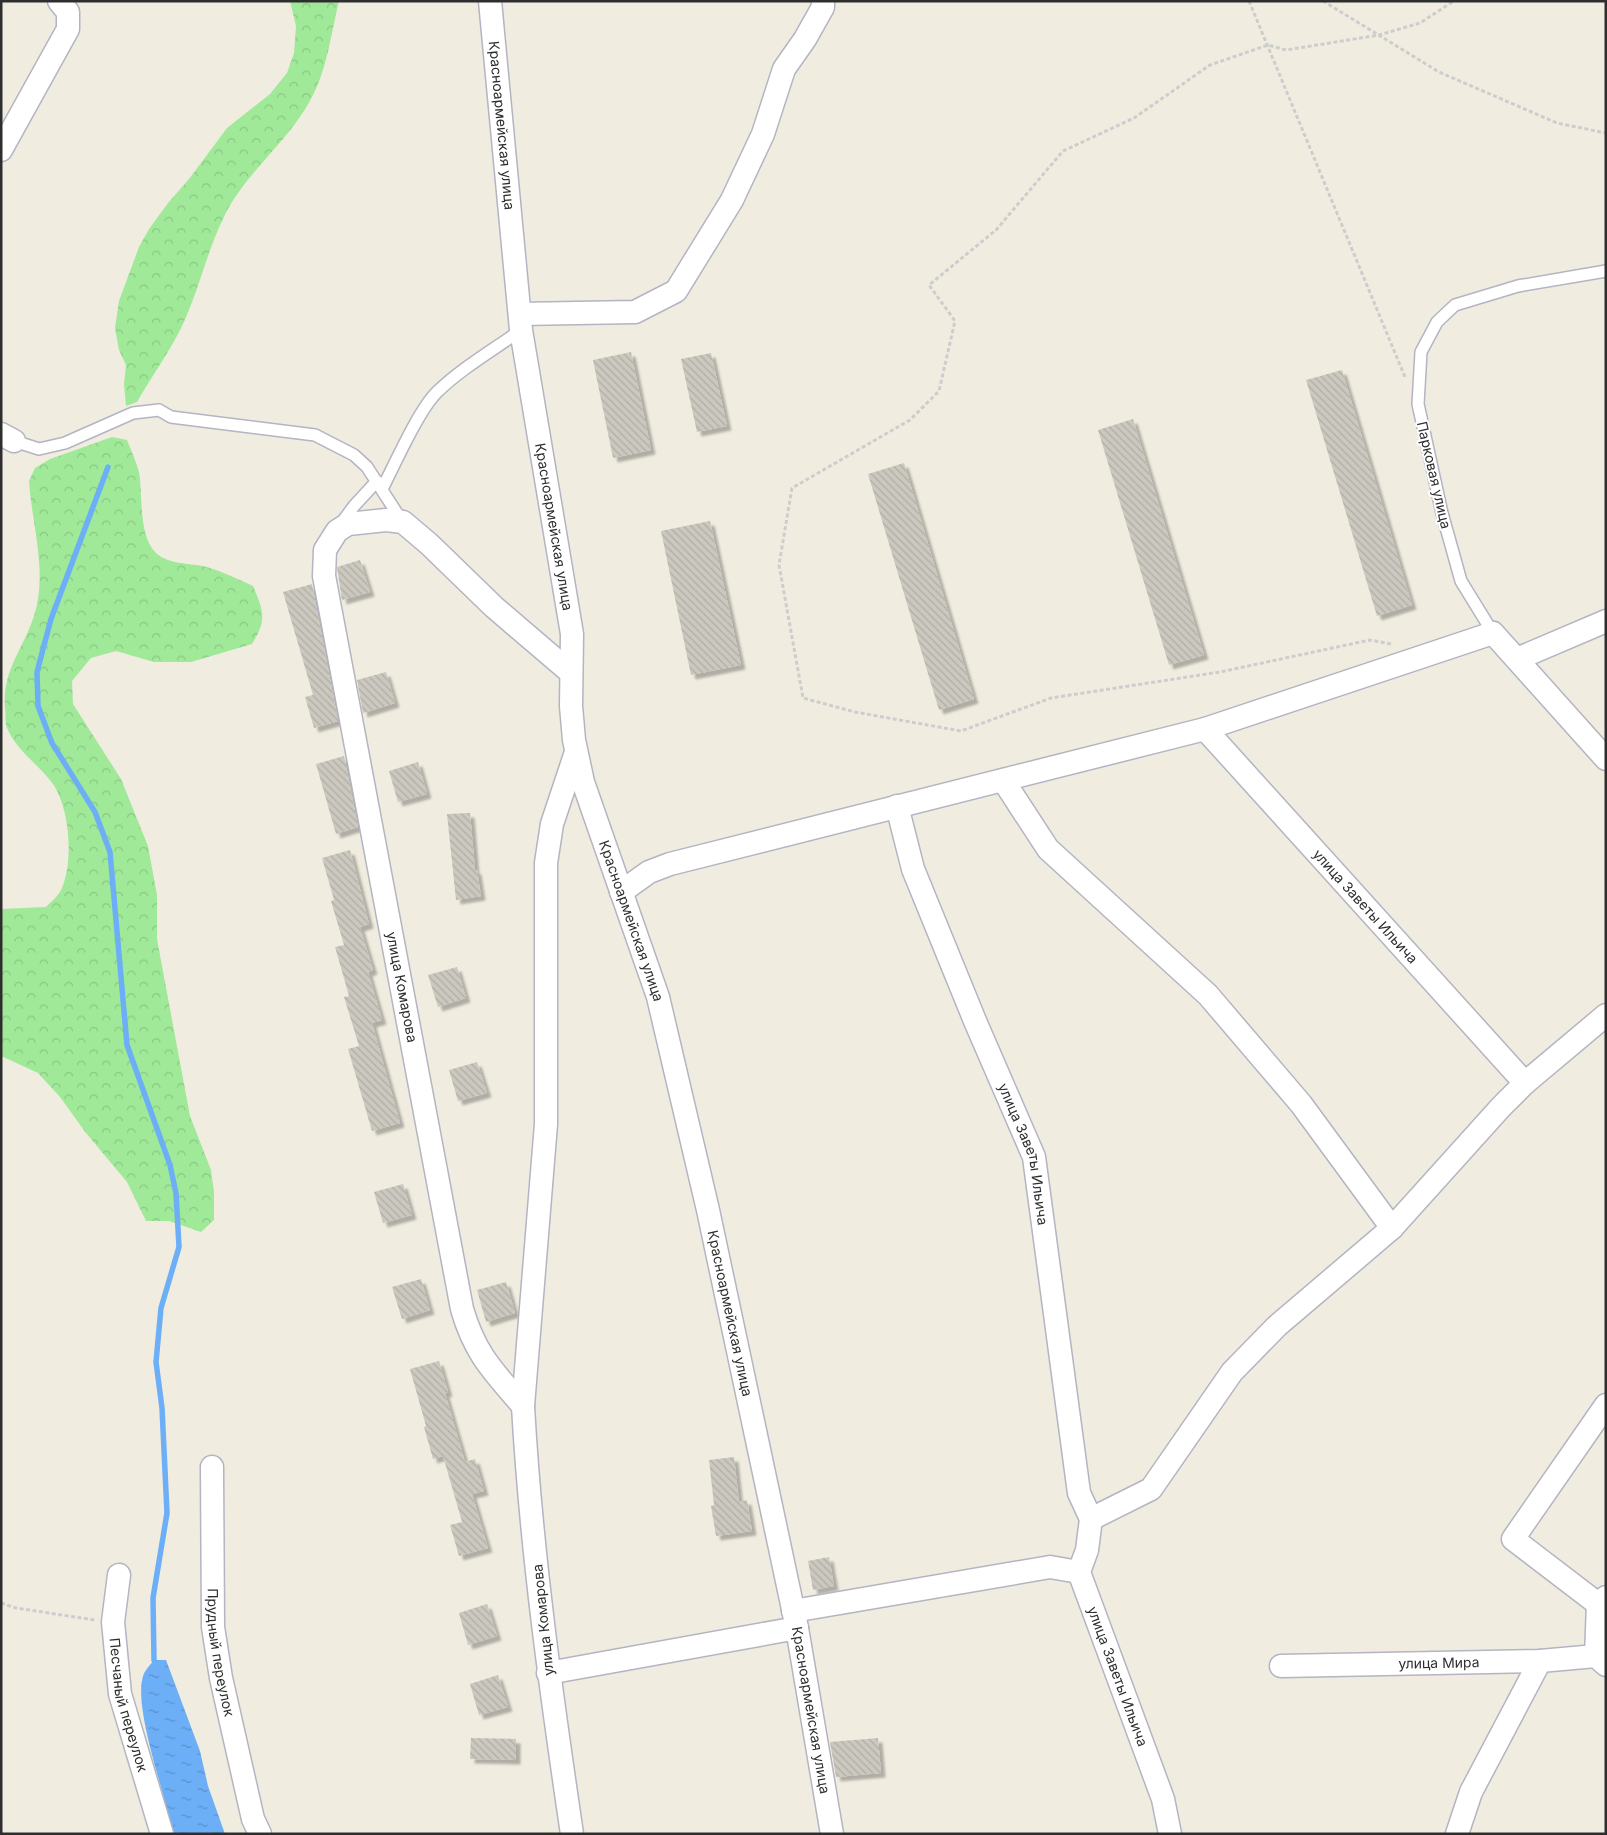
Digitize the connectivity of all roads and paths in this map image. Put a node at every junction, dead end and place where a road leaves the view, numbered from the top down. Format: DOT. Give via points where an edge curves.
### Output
graph roads {
  1 [pos="59,1"];
  2 [pos="490,1"];
  3 [pos="1249,1"];
  4 [pos="1323,1"];
  5 [pos="1454,1"];
  6 [pos="823,4"];
  7 [pos="1379,36"];
  8 [pos="1268,45"];
  9 [pos="1606,133"];
  10 [pos="1,150"];
  11 [pos="1606,271"];
  12 [pos="521,322"];
  13 [pos="1406,381"];
  14 [pos="8,437"];
  15 [pos="379,485"];
  16 [pos="403,522"];
  17 [pos="337,531"];
  18 [pos="1606,621"];
  19 [pos="1493,633"];
  20 [pos="1397,646"];
  21 [pos="1517,659"];
  22 [pos="570,672"];
  23 [pos="1206,728"];
  24 [pos="576,751"];
  25 [pos="1606,759"];
  26 [pos="1002,780"];
  27 [pos="897,806"];
  28 [pos="621,892"];
  29 [pos="1606,1015"];
  30 [pos="1525,1083"];
  31 [pos="1392,1228"];
  32 [pos="1606,1405"];
  33 [pos="523,1406"];
  34 [pos="212,1467"];
  35 [pos="1091,1519"];
  36 [pos="1079,1572"];
  37 [pos="119,1575"];
  38 [pos="1602,1601"];
  39 [pos="1,1603"];
  40 [pos="795,1620"];
  41 [pos="113,1622"];
  42 [pos="1540,1661"];
  43 [pos="1601,1661"];
  44 [pos="1281,1666"];
  45 [pos="548,1672"];
  46 [pos="162,1834"];
  47 [pos="260,1834"];
  48 [pos="572,1834"];
  49 [pos="832,1834"];
  50 [pos="1170,1834"];
  51 [pos="1456,1834"];
  1 -- 10 [label="street" via="68,12 68,29"];
  2 -- 12 [label="street, Красноармейская улица"];
  3 -- 8 [label="path"];
  4 -- 7 [label="path"];
  5 -- 7 [label="path" via="1420,23"];
  6 -- 12 [label="street" via="806,38 784,69 763,134 732,200 676,291 636,312"];
  7 -- 8 [label="path" via="1286,50"];
  7 -- 9 [label="path" via="1439,72 1548,119"];
  8 -- 13 [label="path"];
  8 -- 20 [label="path" via="1210,65 1134,118 1062,151 996,230 928,285 954,322 939,391 910,420 792,488 779,565 803,698 855,712 961,730 1050,698 1220,672 1370,640"];
  11 -- 19 [label="lane, Парковая улица" via="1518,286 1455,305 1437,322 1421,352 1418,404 1442,513 1461,582"];
  12 -- 15 [label="lane" via="436,393"];
  12 -- 22 [label="street, Красноармейская улица" via="566,588 572,634"];
  14 -- 15 [label="lane" via="39,449 65,442 133,413 160,410 171,417 315,435 354,455"];
  15 -- 16 [label="lane"];
  15 -- 17 [label="lane" via="354,506"];
  16 -- 17 [label="street" via="386,520 348,524"];
  16 -- 22 [label="street"];
  17 -- 33 [label="street, улица Комарова" via="324,550 324,576 462,1308 481,1356"];
  18 -- 21 [label="street"];
  19 -- 21 [label="street, Парковая улица"];
  19 -- 23 [label="street"];
  21 -- 25 [label="street, Парковая улица"];
  22 -- 24 [label="street, Красноармейская улица"];
  23 -- 26 [label="street"];
  23 -- 30 [label="street, улица Заветы Ильича"];
  24 -- 28 [label="street, Красноармейская улица" via="585,790"];
  24 -- 33 [label="street, улица Комарова" via="552,824 546,863 546,1124"];
  26 -- 27 [label="street"];
  26 -- 31 [label="street" via="1048,849 1208,994 1301,1104"];
  27 -- 28 [label="street" via="670,864 649,872"];
  27 -- 35 [label="street, улица Заветы Ильича" via="913,869 1034,1157 1080,1493"];
  28 -- 40 [label="street, Красноармейская улица" via="658,997 708,1210"];
  29 -- 30 [label="street"];
  30 -- 31 [label="street"];
  31 -- 35 [label="street" via="1278,1326 1232,1372 1151,1489"];
  32 -- 38 [label="street" via="1513,1539"];
  33 -- 45 [label="street, улица Комарова"];
  34 -- 47 [label="street, Прудный переулок" via="213,1627 251,1810"];
  35 -- 36 [label="street" via="1087,1550"];
  36 -- 40 [label="street" via="1050,1567"];
  36 -- 50 [label="street, улица Заветы Ильича" via="1163,1799"];
  37 -- 41 [label="street, Песчаный переулок"];
  38 -- 43 [label="street, улица Мира"];
  39 -- 41 [label="path"];
  40 -- 45 [label="street"];
  40 -- 49 [label="street, Красноармейская улица"];
  41 -- 46 [label="street, Песчаный переулок" via="120,1694"];
  42 -- 43 [label="street, улица Мира"];
  42 -- 44 [label="street, улица Мира"];
  42 -- 51 [label="street" via="1471,1792"];
  45 -- 48 [label="street, улица Комарова"];
}
